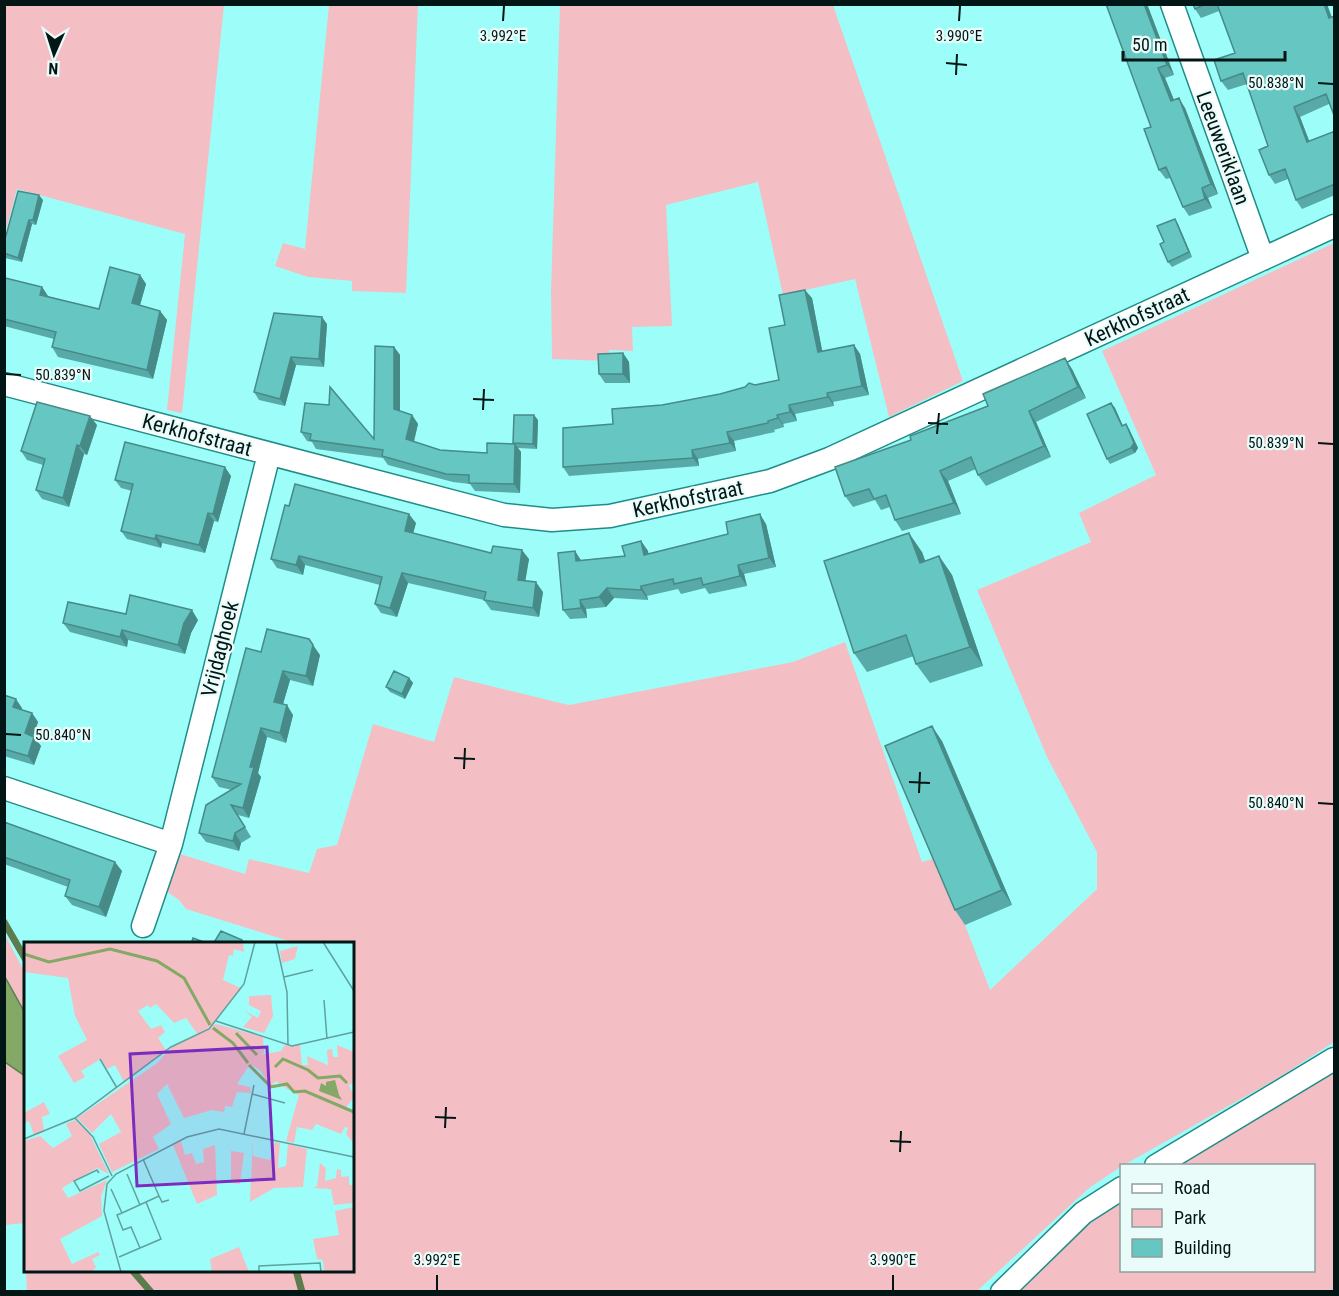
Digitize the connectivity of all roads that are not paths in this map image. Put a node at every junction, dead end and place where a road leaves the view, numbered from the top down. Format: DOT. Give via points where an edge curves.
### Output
graph roads {
  1 [pos="1172,4"];
  2 [pos="1335,226"];
  3 [pos="1263,259"];
  4 [pos="4,384"];
  5 [pos="269,454"];
  6 [pos="4,788"];
  7 [pos="171,844"];
  8 [pos="143,926"];
  9 [pos="1335,1059"];
  10 [pos="1159,1164"];
  11 [pos="1120,1189"];
  12 [pos="1002,1292"];
  1 -- 3 [label="street, Leeuweriklaan"];
  2 -- 3 [label="street, Kerkhofstraat"];
  3 -- 5 [label="street, Kerkhofstraat" via="829,459 770,481 610,516 552,520 504,515"];
  4 -- 5 [label="street, Kerkhofstraat"];
  5 -- 7 [label="street, Vrijdaghoek"];
  6 -- 7 [label="street"];
  7 -- 8 [label="street, Vrijdaghoek"];
  9 -- 10 [label="street"];
  11 -- 12 [label="street" via="1083,1213"];
}
